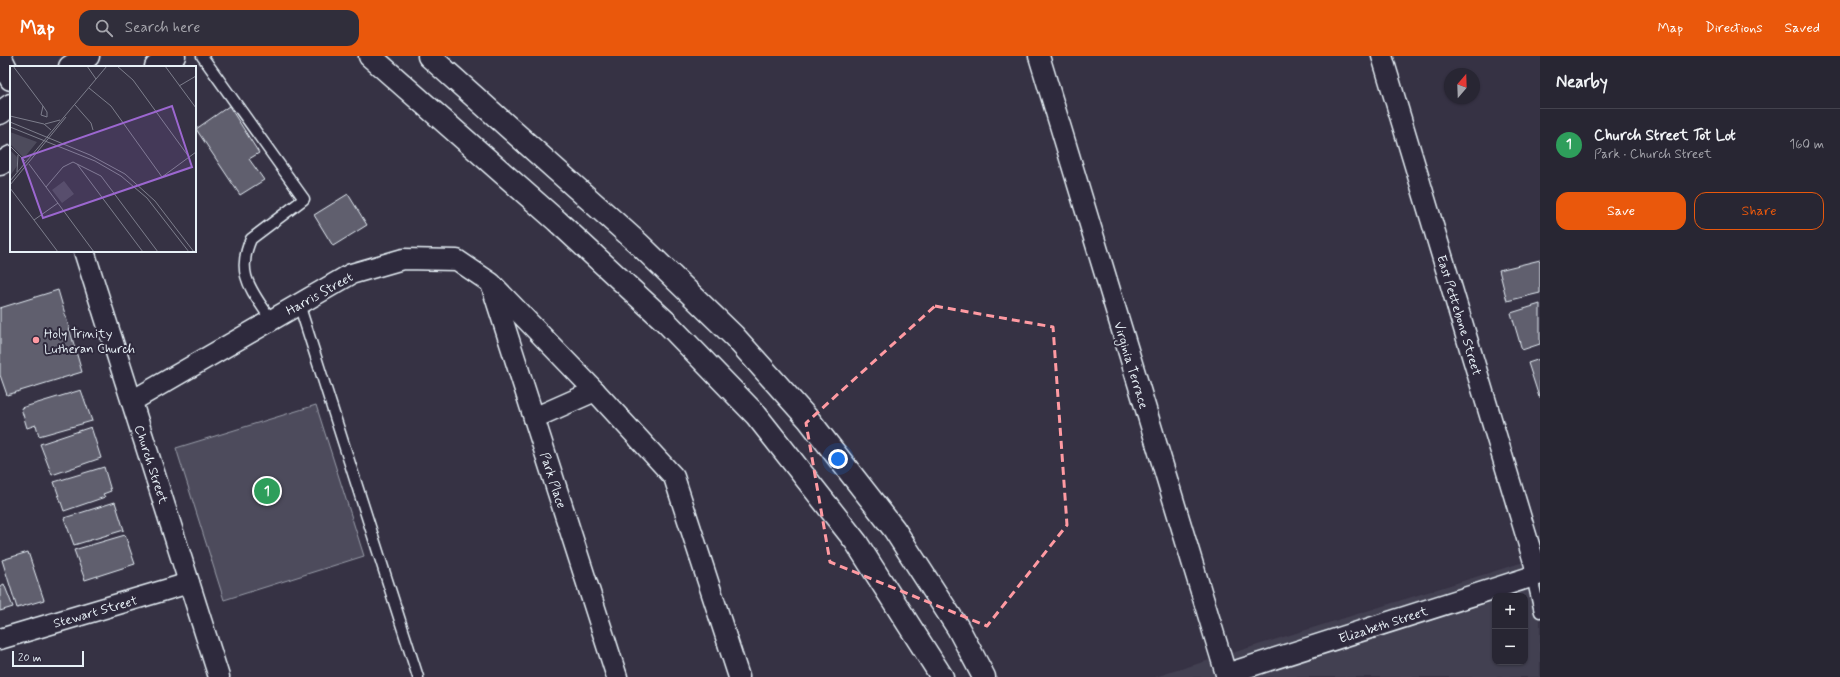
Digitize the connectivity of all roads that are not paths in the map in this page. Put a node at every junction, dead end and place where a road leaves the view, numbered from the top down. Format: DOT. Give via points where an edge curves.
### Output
graph roads {
  1 [pos="0,56"];
  2 [pos="88,56"];
  3 [pos="174,56"];
  4 [pos="202,56"];
  5 [pos="429,56"];
  6 [pos="1039,56"];
  7 [pos="1382,56"];
  8 [pos="372,57"];
  9 [pos="72,66"];
  10 [pos="158,66"];
  11 [pos="10,77"];
  12 [pos="10,106"];
  13 [pos="0,113"];
  14 [pos="10,158"];
  15 [pos="0,164"];
  16 [pos="84,252"];
  17 [pos="491,283"];
  18 [pos="299,304"];
  19 [pos="271,320"];
  20 [pos="595,391"];
  21 [pos="132,401"];
  22 [pos="534,418"];
  23 [pos="1537,575"];
  24 [pos="189,583"];
  25 [pos="1540,612"];
  26 [pos="0,639"];
  27 [pos="1221,676"];
  28 [pos="219,677"];
  29 [pos="418,677"];
  30 [pos="617,677"];
  31 [pos="739,677"];
  32 [pos="942,677"];
  33 [pos="984,677"];
  1 -- 11 [label="main road"];
  2 -- 9 [label="main road"];
  3 -- 10 [label="main road"];
  4 -- 19 [label="lane" via="304,199 251,239 247,248 244,263 247,282"];
  5 -- 33 [label="main road" via="638,243 744,347 809,420 894,529 958,628"];
  6 -- 27 [label="street, Virginia Terrace"];
  7 -- 23 [label="street, East Pettebone Street"];
  8 -- 32 [label="main road" via="557,221 666,322 756,415 856,542"];
  12 -- 13 [label="main road"];
  14 -- 15 [label="main road"];
  16 -- 21 [label="street, Church Street"];
  17 -- 18 [label="street, Harris Street" via="457,260 403,259 351,274"];
  17 -- 20 [label="street, Harris Street"];
  17 -- 22 [label="street, Park Place"];
  18 -- 19 [label="street, Harris Street"];
  18 -- 29 [label="lane"];
  19 -- 21 [label="street, Harris Street"];
  20 -- 22 [label="street"];
  20 -- 31 [label="street, Harris Street" via="674,477"];
  21 -- 24 [label="street, Church Street"];
  22 -- 30 [label="street, Park Place"];
  23 -- 25 [label="lane"];
  23 -- 27 [label="street, Elizabeth Street"];
  24 -- 26 [label="street, Stewart Street"];
  24 -- 28 [label="street, Church Street"];
}
